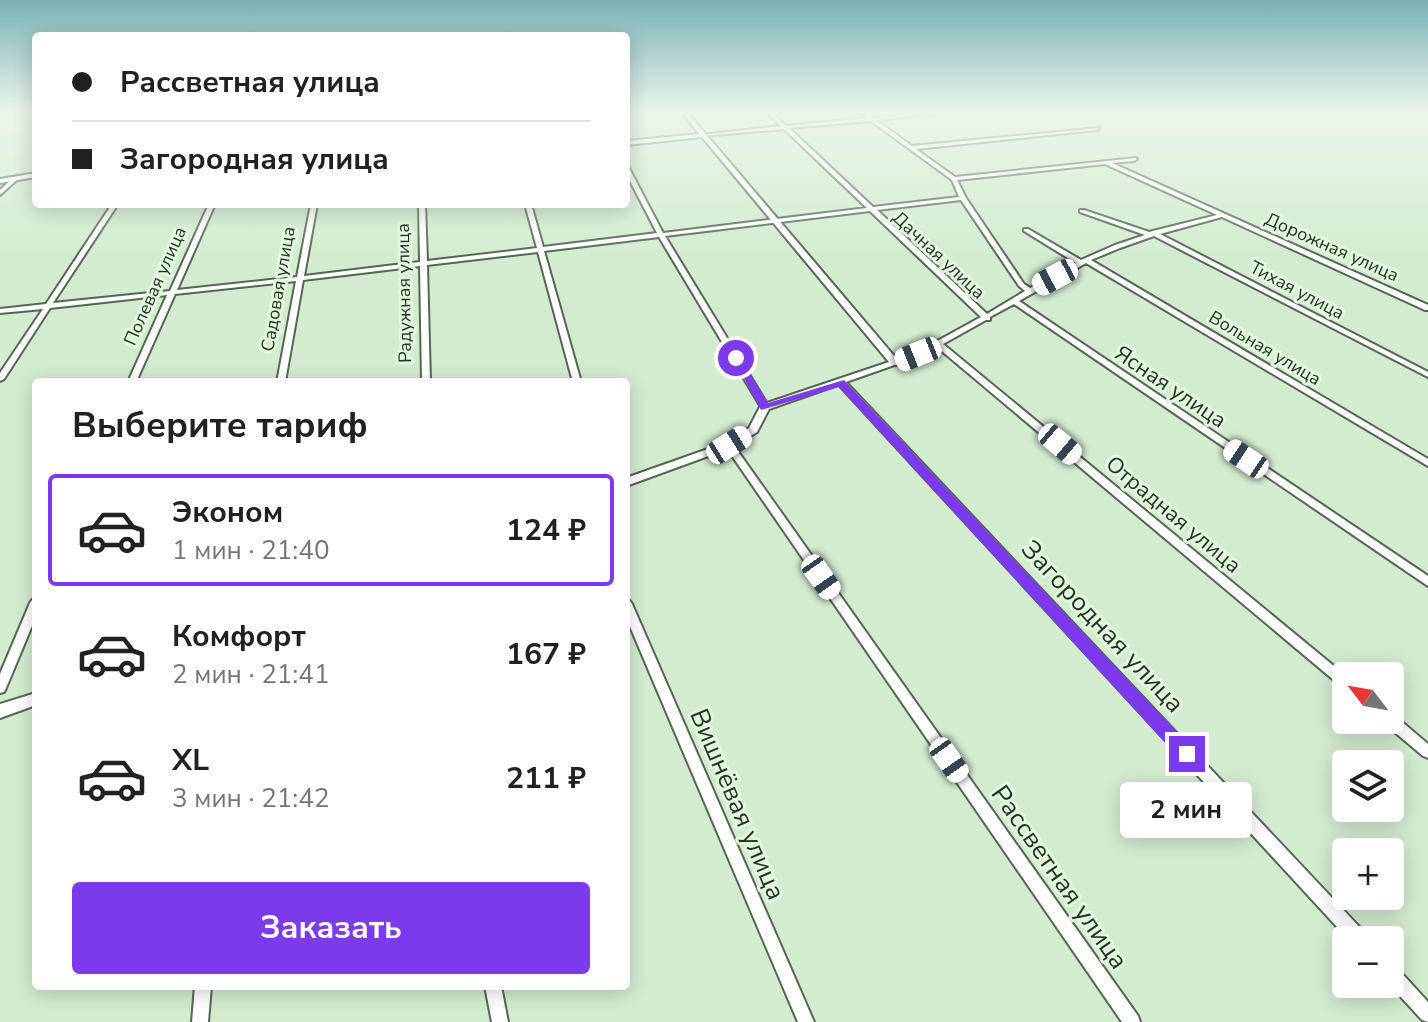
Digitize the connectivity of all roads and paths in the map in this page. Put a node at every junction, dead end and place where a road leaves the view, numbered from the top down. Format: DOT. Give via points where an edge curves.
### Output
graph roads {
  1 [pos="723,160"];
  2 [pos="818,160"];
  3 [pos="927,160"];
  4 [pos="1127,160"];
  5 [pos="1105,162"];
  6 [pos="32,176"];
  7 [pos="630,176"];
  8 [pos="16,178"];
  9 [pos="954,179"];
  10 [pos="0,181"];
  11 [pos="0,193"];
  12 [pos="963,198"];
  13 [pos="112,208"];
  14 [pos="210,208"];
  15 [pos="313,208"];
  16 [pos="422,208"];
  17 [pos="529,208"];
  18 [pos="870,210"];
  19 [pos="1082,211"];
  20 [pos="1223,215"];
  21 [pos="777,222"];
  22 [pos="1026,230"];
  23 [pos="1150,233"];
  24 [pos="661,235"];
  25 [pos="539,250"];
  26 [pos="1084,261"];
  27 [pos="423,264"];
  28 [pos="298,279"];
  29 [pos="1029,291"];
  30 [pos="172,293"];
  31 [pos="1013,300"];
  32 [pos="47,307"];
  33 [pos="1428,308"];
  34 [pos="0,311"];
  35 [pos="987,318"];
  36 [pos="940,345"];
  37 [pos="895,363"];
  38 [pos="1428,375"];
  39 [pos="134,378"];
  40 [pos="282,378"];
  41 [pos="426,378"];
  42 [pos="576,378"];
  43 [pos="0,379"];
  44 [pos="841,382"];
  45 [pos="765,407"];
  46 [pos="729,445"];
  47 [pos="1428,463"];
  48 [pos="630,481"];
  49 [pos="1428,582"];
  50 [pos="32,612"];
  51 [pos="630,613"];
  52 [pos="1332,671"];
  53 [pos="0,688"];
  54 [pos="32,700"];
  55 [pos="0,711"];
  56 [pos="1404,732"];
  57 [pos="1428,752"];
  58 [pos="1347,926"];
  59 [pos="1404,988"];
  60 [pos="203,990"];
  61 [pos="494,990"];
  62 [pos="1428,1014"];
  63 [pos="200,1022"];
  64 [pos="500,1022"];
  65 [pos="806,1022"];
  66 [pos="1132,1022"];
  1 -- 21 [label="street"];
  2 -- 18 [label="street, Дачная улица"];
  3 -- 9 [label="street"];
  4 -- 5 [label="street"];
  5 -- 9 [label="street"];
  5 -- 20 [label="street, Дорожная улица"];
  6 -- 8 [label="street"];
  7 -- 24 [label="street"];
  8 -- 10 [label="street"];
  8 -- 11 [label="street"];
  9 -- 12 [label="street"];
  12 -- 18 [label="street"];
  12 -- 29 [label="street"];
  13 -- 32 [label="street"];
  14 -- 30 [label="street, Полевая улица"];
  15 -- 28 [label="street, Садовая улица"];
  16 -- 27 [label="street, Радужная улица"];
  17 -- 25 [label="street"];
  18 -- 21 [label="street"];
  18 -- 35 [label="street, Дачная улица"];
  19 -- 23 [label="street, Тихая улица"];
  20 -- 23 [label="street"];
  20 -- 33 [label="street, Дорожная улица"];
  21 -- 24 [label="street"];
  21 -- 37 [label="street"];
  22 -- 26 [label="street, Вольная улица"];
  23 -- 26 [label="street"];
  23 -- 38 [label="street, Тихая улица"];
  24 -- 25 [label="street"];
  24 -- 45 [label="street"];
  25 -- 27 [label="street"];
  25 -- 42 [label="street"];
  26 -- 29 [label="street"];
  26 -- 47 [label="street, Вольная улица"];
  27 -- 28 [label="street"];
  27 -- 41 [label="street, Радужная улица"];
  28 -- 30 [label="street"];
  28 -- 40 [label="street, Садовая улица"];
  29 -- 31 [label="street"];
  30 -- 32 [label="street"];
  30 -- 39 [label="street, Полевая улица"];
  31 -- 35 [label="street"];
  31 -- 49 [label="street, Ясная улица"];
  32 -- 34 [label="street"];
  32 -- 43 [label="street"];
  35 -- 36 [label="street"];
  36 -- 37 [label="street"];
  36 -- 52 [label="street, Отрадная улица"];
  37 -- 44 [label="street"];
  44 -- 45 [label="street"];
  44 -- 58 [label="street, Загородная улица"];
  45 -- 46 [label="street" via="753,430"];
  46 -- 48 [label="street"];
  46 -- 66 [label="street, Рассветная улица"];
  50 -- 53 [label="street"];
  51 -- 65 [label="street, Вишнёвая улица"];
  54 -- 55 [label="street"];
  56 -- 57 [label="street"];
  59 -- 62 [label="street"];
  60 -- 63 [label="street"];
  61 -- 64 [label="street"];
}
